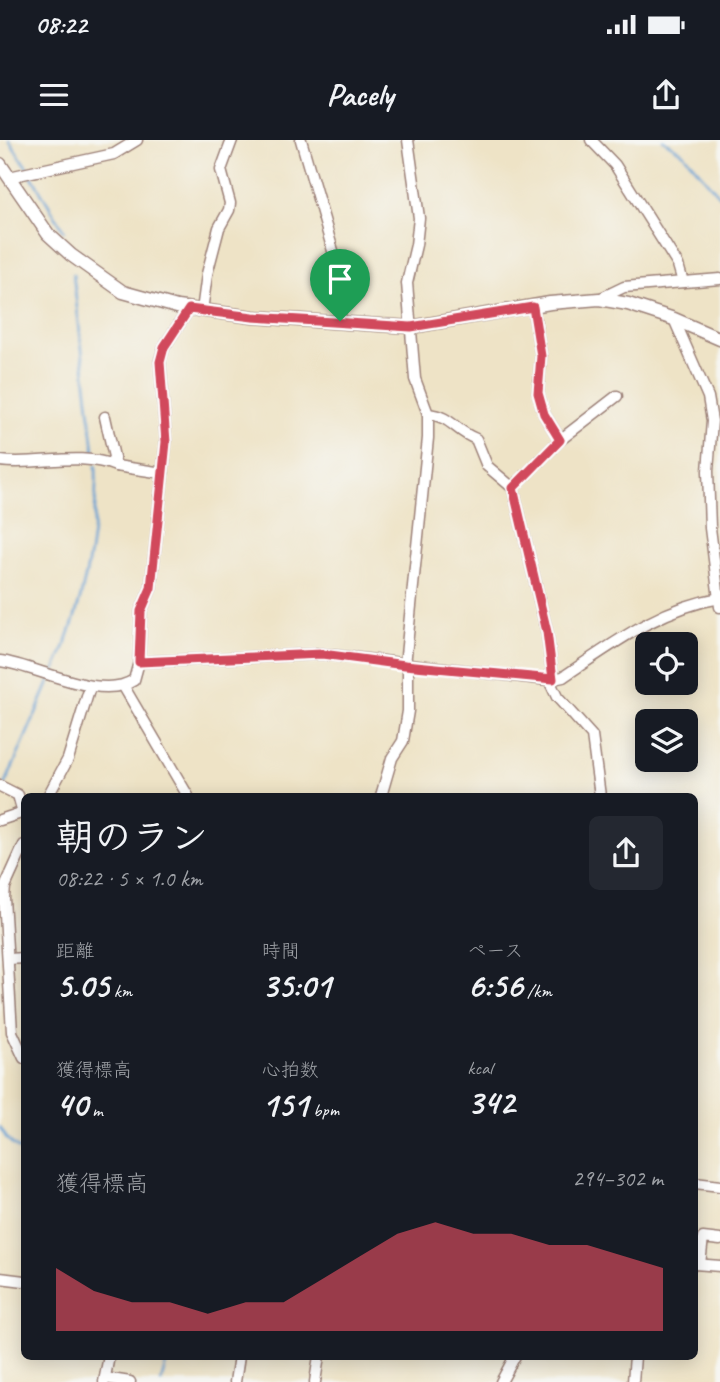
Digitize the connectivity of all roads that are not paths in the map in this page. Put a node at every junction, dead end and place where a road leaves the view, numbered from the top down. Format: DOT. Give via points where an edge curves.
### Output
graph roads {
  1 [pos="137,140"];
  2 [pos="232,140"];
  3 [pos="301,140"];
  4 [pos="408,140"];
  5 [pos="591,140"];
  6 [pos="0,164"];
  7 [pos="9,177"];
  8 [pos="720,279"];
  9 [pos="683,282"];
  10 [pos="599,299"];
  11 [pos="533,307"];
  12 [pos="196,310"];
  13 [pos="674,319"];
  14 [pos="340,321"];
  15 [pos="411,327"];
  16 [pos="720,340"];
  17 [pos="617,396"];
  18 [pos="428,414"];
  19 [pos="105,417"];
  20 [pos="560,440"];
  21 [pos="0,461"];
  22 [pos="116,466"];
  23 [pos="163,473"];
  24 [pos="513,488"];
  25 [pos="720,601"];
  26 [pos="0,661"];
  27 [pos="139,662"];
  28 [pos="406,666"];
  29 [pos="551,680"];
  30 [pos="90,687"];
  31 [pos="124,687"];
  32 [pos="0,786"];
  33 [pos="50,793"];
  34 [pos="186,793"];
  35 [pos="382,793"];
  36 [pos="600,793"];
  37 [pos="21,802"];
  38 [pos="21,814"];
  39 [pos="0,820"];
  40 [pos="21,852"];
  41 [pos="21,958"];
  42 [pos="9,959"];
  43 [pos="21,1052"];
  44 [pos="698,1183"];
  45 [pos="720,1186"];
  46 [pos="720,1240"];
  47 [pos="698,1260"];
  48 [pos="698,1264"];
  49 [pos="720,1266"];
  50 [pos="1,1278"];
  51 [pos="21,1281"];
  52 [pos="0,1292"];
  53 [pos="108,1360"];
  54 [pos="238,1360"];
  55 [pos="318,1360"];
  56 [pos="513,1360"];
  57 [pos="635,1360"];
  58 [pos="104,1380"];
  59 [pos="130,1382"];
  60 [pos="235,1382"];
  61 [pos="315,1382"];
  62 [pos="501,1382"];
  63 [pos="634,1382"];
  1 -- 7 [label="street" via="114,154"];
  2 -- 12 [label="street" via="221,170 229,210 219,228"];
  3 -- 14 [label="street" via="340,275"];
  4 -- 15 [label="street" via="419,218 407,284"];
  5 -- 9 [label="street" via="615,165 678,265"];
  6 -- 7 [label="main road"];
  7 -- 12 [label="main road" via="48,234 101,278 123,292"];
  8 -- 9 [label="street"];
  9 -- 10 [label="street" via="624,286"];
  10 -- 11 [label="main road"];
  10 -- 13 [label="main road"];
  11 -- 15 [label="main road"];
  11 -- 20 [label="street" via="541,356 538,393"];
  12 -- 14 [label="main road"];
  12 -- 23 [label="street" via="164,347 160,362 166,442"];
  13 -- 16 [label="main road"];
  13 -- 25 [label="street" via="708,397 712,421 710,528"];
  14 -- 15 [label="main road"];
  15 -- 18 [label="street" via="415,379"];
  17 -- 20 [label="street"];
  18 -- 24 [label="street" via="444,415 476,439 487,466"];
  18 -- 28 [label="street"];
  19 -- 22 [label="street"];
  20 -- 24 [label="street"];
  21 -- 22 [label="street" via="19,464 84,458"];
  22 -- 23 [label="street"];
  23 -- 27 [label="street" via="151,588 141,611"];
  24 -- 29 [label="street" via="547,632"];
  25 -- 29 [label="street" via="674,609"];
  26 -- 30 [label="street"];
  27 -- 28 [label="street" via="309,653"];
  27 -- 31 [label="street" via="134,680"];
  28 -- 29 [label="street"];
  28 -- 35 [label="street" via="408,711 403,741 392,758"];
  29 -- 36 [label="street" via="557,697 592,736"];
  30 -- 31 [label="street"];
  30 -- 33 [label="street" via="68,759"];
  31 -- 34 [label="street"];
  32 -- 37 [label="street" via="19,795"];
  38 -- 39 [label="street"];
  40 -- 42 [label="street" via="5,887"];
  41 -- 42 [label="street"];
  42 -- 43 [label="street" via="12,1032"];
  44 -- 45 [label="street"];
  46 -- 47 [label="street" via="703,1238"];
  48 -- 49 [label="street"];
  50 -- 51 [label="street"];
  50 -- 52 [label="street"];
  53 -- 58 [label="street"];
  54 -- 60 [label="street"];
  55 -- 61 [label="street"];
  56 -- 62 [label="street"];
  57 -- 63 [label="street"];
  58 -- 59 [label="street"];
}
